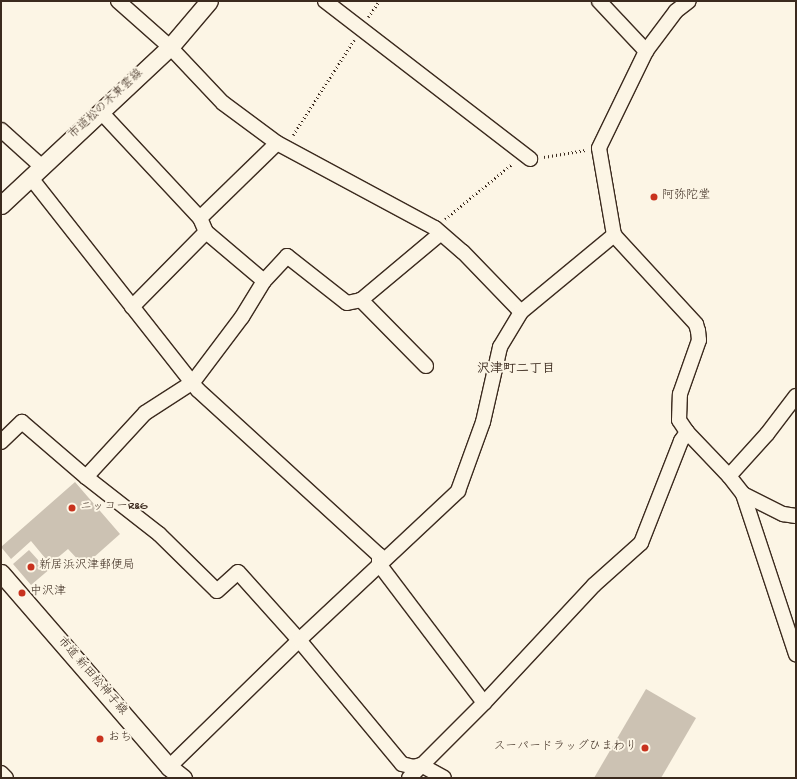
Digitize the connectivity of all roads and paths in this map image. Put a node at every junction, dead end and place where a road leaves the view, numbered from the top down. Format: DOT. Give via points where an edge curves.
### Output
graph roads {
  1 [pos="118,1"];
  2 [pos="209,1"];
  3 [pos="325,1"];
  4 [pos="379,1"];
  5 [pos="599,1"];
  6 [pos="689,1"];
  7 [pos="361,29"];
  8 [pos="170,46"];
  9 [pos="646,51"];
  10 [pos="102,112"];
  11 [pos="1,130"];
  12 [pos="281,145"];
  13 [pos="599,148"];
  14 [pos="530,159"];
  15 [pos="36,172"];
  16 [pos="1,205"];
  17 [pos="200,218"];
  18 [pos="438,231"];
  19 [pos="206,232"];
  20 [pos="614,235"];
  21 [pos="264,281"];
  22 [pos="361,300"];
  23 [pos="132,307"];
  24 [pos="521,312"];
  25 [pos="426,366"];
  26 [pos="193,382"];
  27 [pos="796,396"];
  28 [pos="687,432"];
  29 [pos="1,442"];
  30 [pos="729,476"];
  31 [pos="86,477"];
  32 [pos="743,494"];
  33 [pos="796,516"];
  34 [pos="379,564"];
  35 [pos="1,573"];
  36 [pos="299,640"];
  37 [pos="796,654"];
  38 [pos="484,703"];
  39 [pos="421,765"];
  40 [pos="169,767"];
  41 [pos="1,773"];
  42 [pos="6,778"];
  43 [pos="183,778"];
  44 [pos="409,778"];
  45 [pos="444,778"];
  1 -- 8 [label="street"];
  2 -- 8 [label="street, 市道松の木東雲線"];
  3 -- 7 [label="street"];
  4 -- 7 [label="path"];
  5 -- 9 [label="street"];
  6 -- 9 [label="street" via="676,11"];
  7 -- 12 [label="path"];
  7 -- 14 [label="street"];
  8 -- 10 [label="street, 市道松の木東雲線"];
  8 -- 12 [label="street" via="223,103"];
  9 -- 13 [label="street"];
  10 -- 15 [label="street, 市道松の木東雲線"];
  10 -- 17 [label="street"];
  11 -- 15 [label="street"];
  12 -- 17 [label="street"];
  12 -- 18 [label="street"];
  13 -- 14 [label="path"];
  13 -- 20 [label="street"];
  14 -- 18 [label="path" via="515,162"];
  15 -- 16 [label="street, 市道松の木東雲線"];
  15 -- 23 [label="street"];
  17 -- 19 [label="street"];
  18 -- 22 [label="street"];
  18 -- 24 [label="street" via="463,252"];
  19 -- 21 [label="street"];
  19 -- 23 [label="street"];
  20 -- 24 [label="street"];
  20 -- 28 [label="street" via="696,324 699,340 680,394 679,420"];
  21 -- 22 [label="street" via="287,256 347,303"];
  21 -- 26 [label="street" via="242,317"];
  22 -- 25 [label="street"];
  23 -- 26 [label="street"];
  24 -- 34 [label="street" via="500,347 483,422 458,491 398,550"];
  26 -- 31 [label="street" via="145,413"];
  26 -- 34 [label="street" via="244,434 299,480 379,555"];
  27 -- 30 [label="street" via="767,434"];
  28 -- 30 [label="street"];
  28 -- 38 [label="street" via="681,441 642,543 594,585"];
  29 -- 31 [label="street" via="22,422"];
  30 -- 32 [label="street"];
  31 -- 36 [label="street" via="159,534 217,591 238,572"];
  32 -- 33 [label="street" via="783,514"];
  32 -- 37 [label="street"];
  34 -- 36 [label="street"];
  34 -- 38 [label="street"];
  35 -- 40 [label="street, 市道 新田松神子線"];
  36 -- 39 [label="street" via="402,764 413,767"];
  36 -- 40 [label="street"];
  38 -- 39 [label="street"];
  39 -- 44 [label="street"];
  39 -- 45 [label="street"];
  40 -- 43 [label="street, 市道 新田松神子線"];
  41 -- 42 [label="street"];
}
